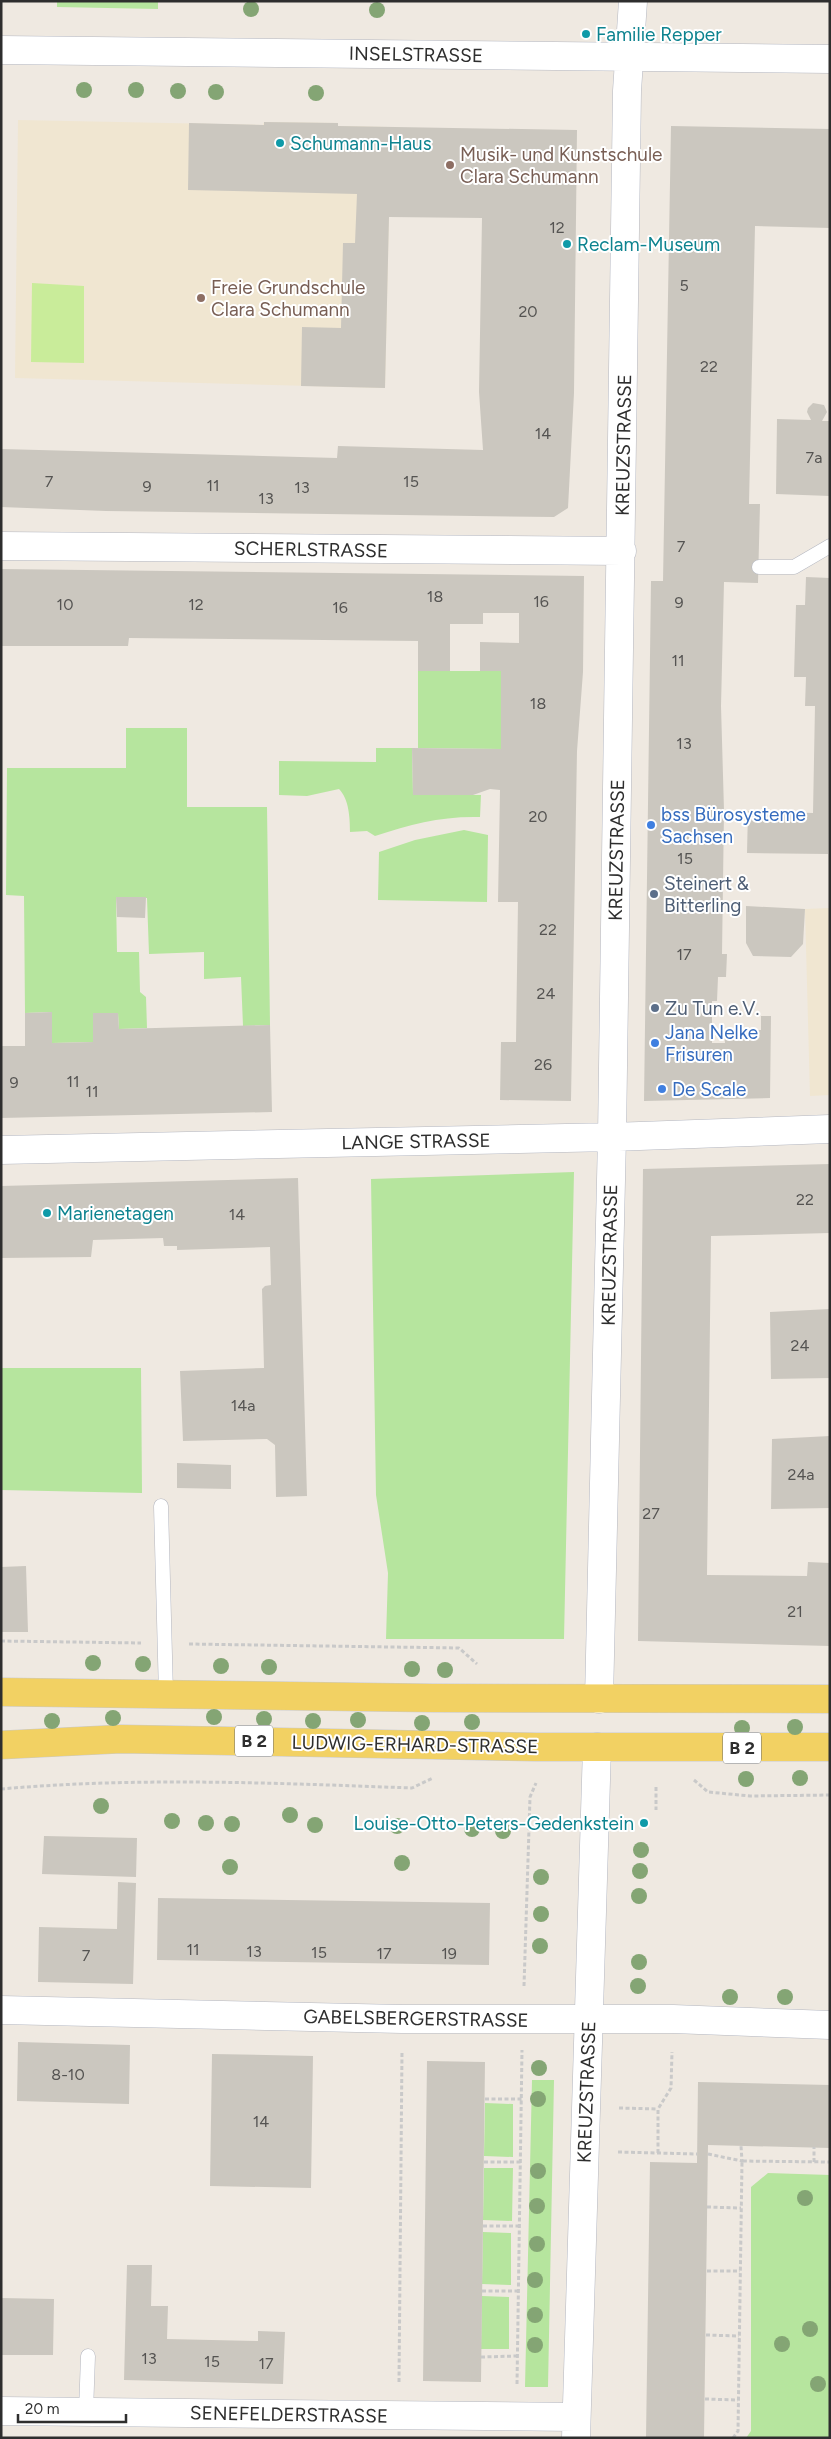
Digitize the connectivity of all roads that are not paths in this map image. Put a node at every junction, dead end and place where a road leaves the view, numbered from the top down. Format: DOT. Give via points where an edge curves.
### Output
graph roads {
  1 [pos="633,1"];
  2 [pos="1,50"];
  3 [pos="628,56"];
  4 [pos="830,58"];
  5 [pos="1,546"];
  6 [pos="830,546"];
  7 [pos="622,551"];
  8 [pos="759,566"];
  9 [pos="830,1129"];
  10 [pos="612,1137"];
  11 [pos="1,1150"];
  12 [pos="161,1506"];
  13 [pos="1,1692"];
  14 [pos="166,1694"];
  15 [pos="830,1698"];
  16 [pos="599,1699"];
  17 [pos="1,1745"];
  18 [pos="597,1747"];
  19 [pos="830,1747"];
  20 [pos="1,2010"];
  21 [pos="589,2020"];
  22 [pos="830,2025"];
  23 [pos="88,2356"];
  24 [pos="1,2411"];
  25 [pos="86,2412"];
  26 [pos="576,2428"];
  1 -- 3 [label="street, KREUZSTRASSE"];
  2 -- 3 [label="street, INSELSTRASSE"];
  3 -- 4 [label="street, INSELSTRASSE"];
  3 -- 7 [label="street, KREUZSTRASSE"];
  5 -- 7 [label="street, SCHERLSTRASSE"];
  6 -- 8 [label="lane" via="794,567"];
  7 -- 10 [label="street, KREUZSTRASSE"];
  9 -- 10 [label="street, LANGE STRASSE"];
  10 -- 11 [label="street, LANGE STRASSE"];
  10 -- 16 [label="street, KREUZSTRASSE"];
  12 -- 14 [label="lane"];
  13 -- 14 [label="main road"];
  14 -- 16 [label="main road"];
  15 -- 16 [label="main road"];
  17 -- 18 [label="main road, LUDWIG-ERHARD-STRASSE / B 2" via="121,1739"];
  18 -- 19 [label="main road, LUDWIG-ERHARD-STRASSE / B 2"];
  18 -- 21 [label="street, KREUZSTRASSE"];
  20 -- 21 [label="street, GABELSBERGERSTRASSE"];
  21 -- 22 [label="street, GABELSBERGERSTRASSE" via="673,2019"];
  21 -- 26 [label="street, KREUZSTRASSE"];
  23 -- 25 [label="lane"];
  24 -- 25 [label="street, SENEFELDERSTRASSE"];
  25 -- 26 [label="street, SENEFELDERSTRASSE" via="516,2417"];
}
